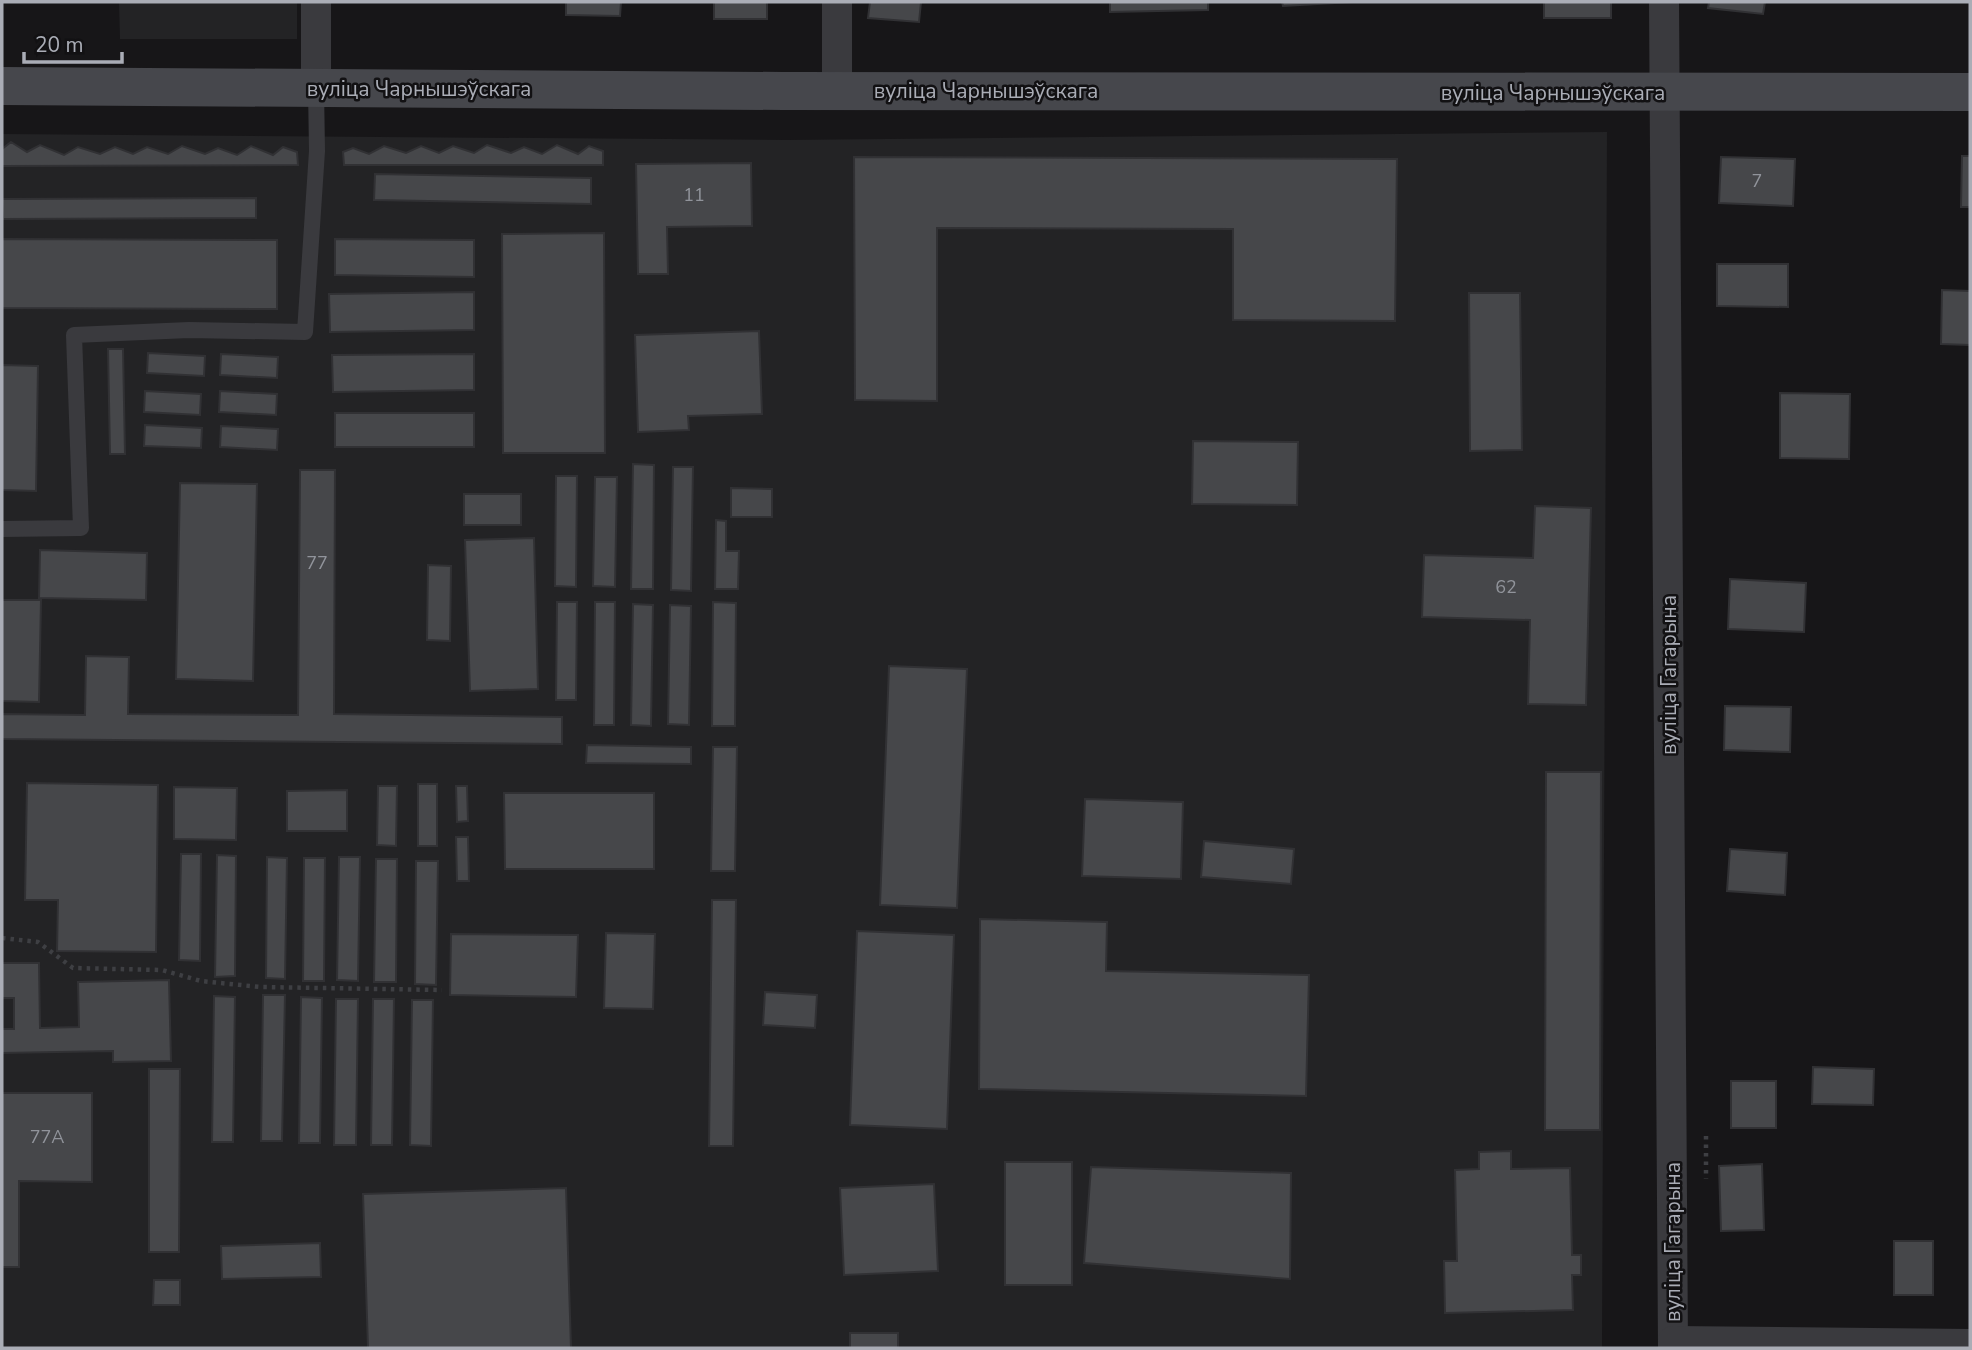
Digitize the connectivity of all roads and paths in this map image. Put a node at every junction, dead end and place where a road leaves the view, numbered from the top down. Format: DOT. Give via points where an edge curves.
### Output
graph roads {
  1 [pos="316,2"];
  2 [pos="837,2"];
  3 [pos="1664,2"];
  4 [pos="2,86"];
  5 [pos="316,88"];
  6 [pos="837,91"];
  7 [pos="1970,92"];
  8 [pos="1666,93"];
  9 [pos="2,528"];
  10 [pos="2,938"];
  11 [pos="442,990"];
  12 [pos="1970,1343"];
  13 [pos="1673,1345"];
  1 -- 5 [label="street"];
  2 -- 6 [label="street"];
  3 -- 8 [label="street, вуліца Гагарына"];
  4 -- 5 [label="main road, вуліца Чарнышэўскага"];
  5 -- 6 [label="main road, вуліца Чарнышэўскага"];
  5 -- 9 [label="lane" via="317,151 305,332 189,330 74,335 81,528"];
  6 -- 8 [label="main road, вуліца Чарнышэўскага"];
  7 -- 8 [label="main road, вуліца Чарнышэўскага"];
  8 -- 13 [label="street, вуліца Гагарына"];
  10 -- 11 [label="path" via="38,942 73,968 162,970 201,981 260,987"];
  12 -- 13 [label="street"];
}
